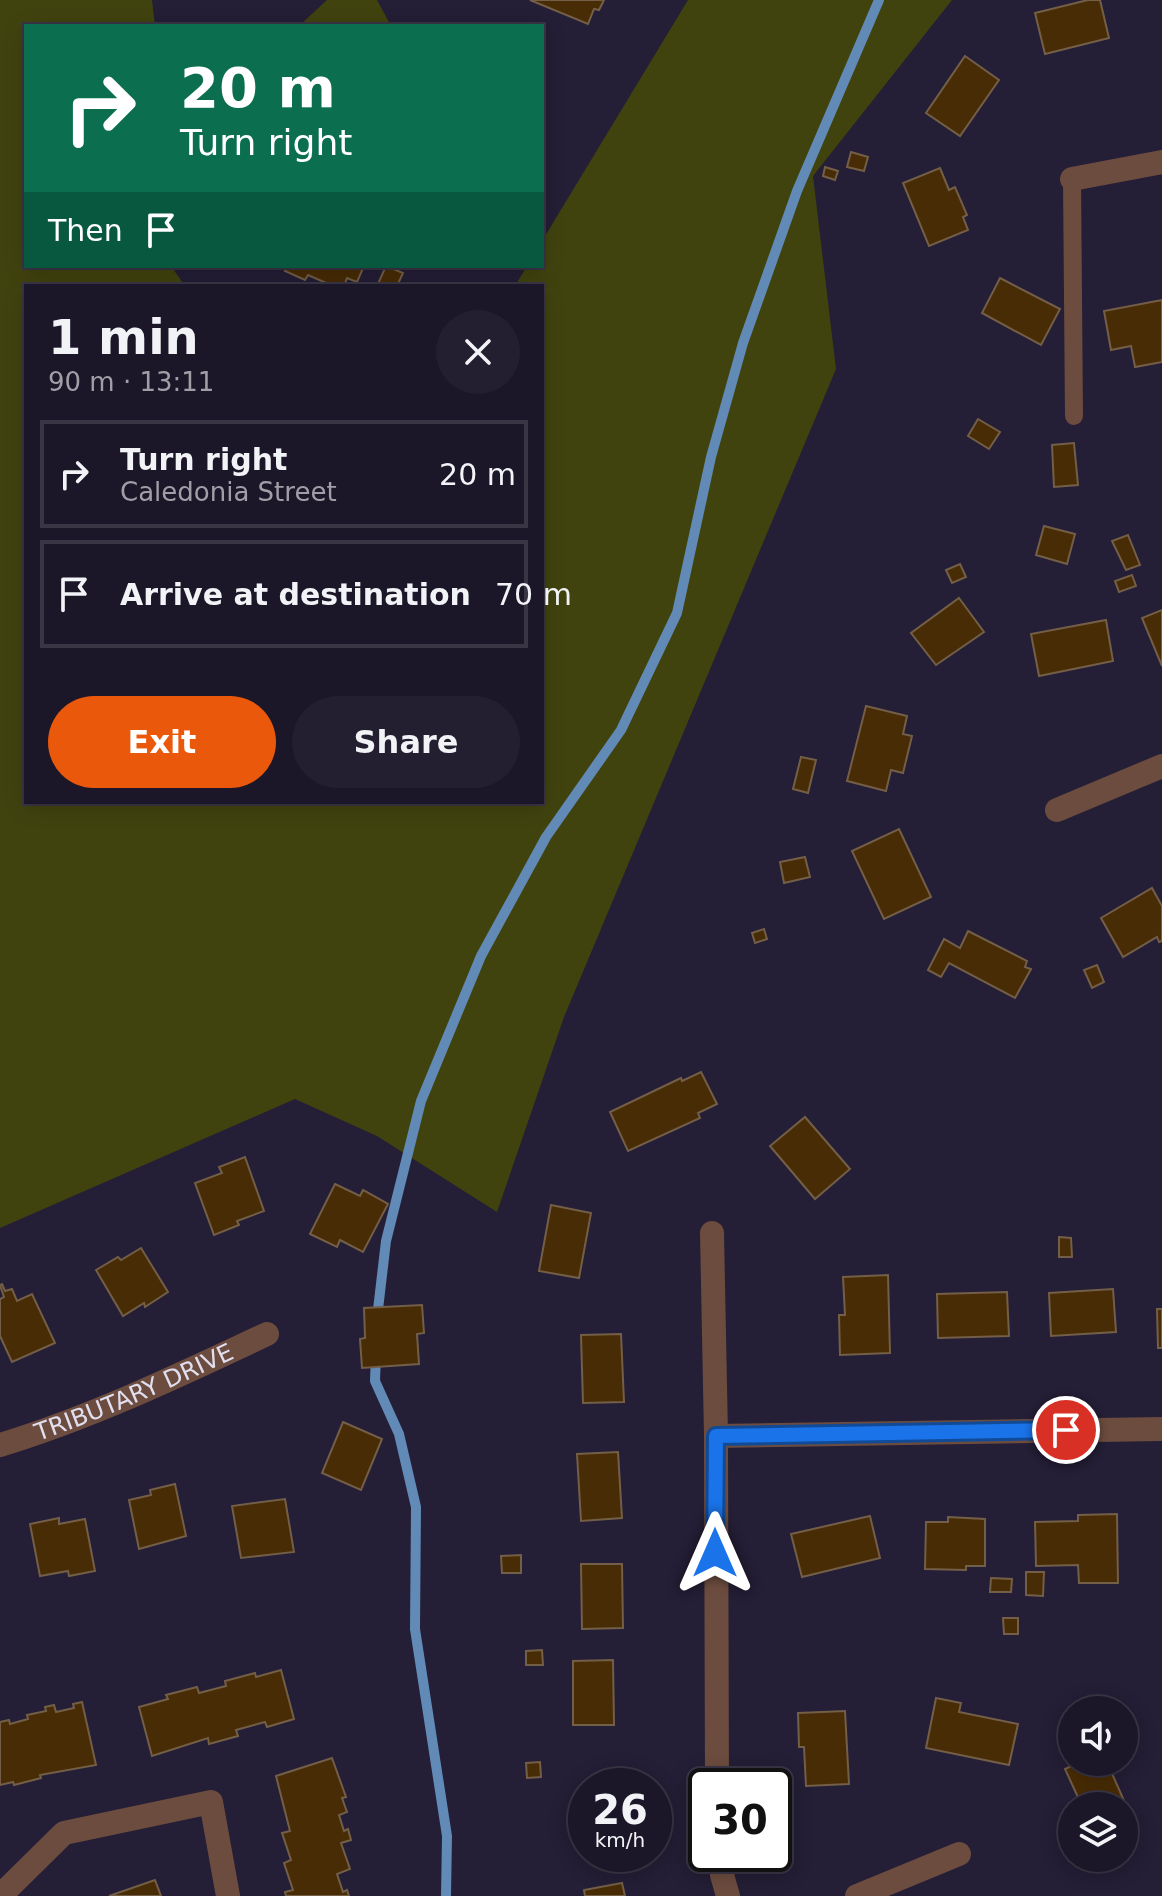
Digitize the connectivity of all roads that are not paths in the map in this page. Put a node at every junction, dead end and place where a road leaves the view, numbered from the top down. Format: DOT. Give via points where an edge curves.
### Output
graph roads {
  1 [pos="1162,162"];
  2 [pos="1072,179"];
  3 [pos="1074,416"];
  4 [pos="1162,766"];
  5 [pos="1057,810"];
  6 [pos="712,1233"];
  7 [pos="267,1334"];
  8 [pos="1162,1429"];
  9 [pos="716,1436"];
  10 [pos="0,1445"];
  11 [pos="717,1768"];
  12 [pos="959,1854"];
  13 [pos="722,1872"];
  14 [pos="0,1896"];
  15 [pos="228,1896"];
  16 [pos="728,1896"];
  17 [pos="857,1896"];
  1 -- 2 [label="street"];
  2 -- 3 [label="lane"];
  4 -- 5 [label="street"];
  6 -- 9 [label="street"];
  7 -- 10 [label="street, TRIBUTARY DRIVE" via="174,1378"];
  8 -- 9 [label="street"];
  9 -- 11 [label="street"];
  12 -- 17 [label="street"];
  13 -- 16 [label="street"];
  14 -- 15 [label="street" via="64,1833 211,1802"];
}
